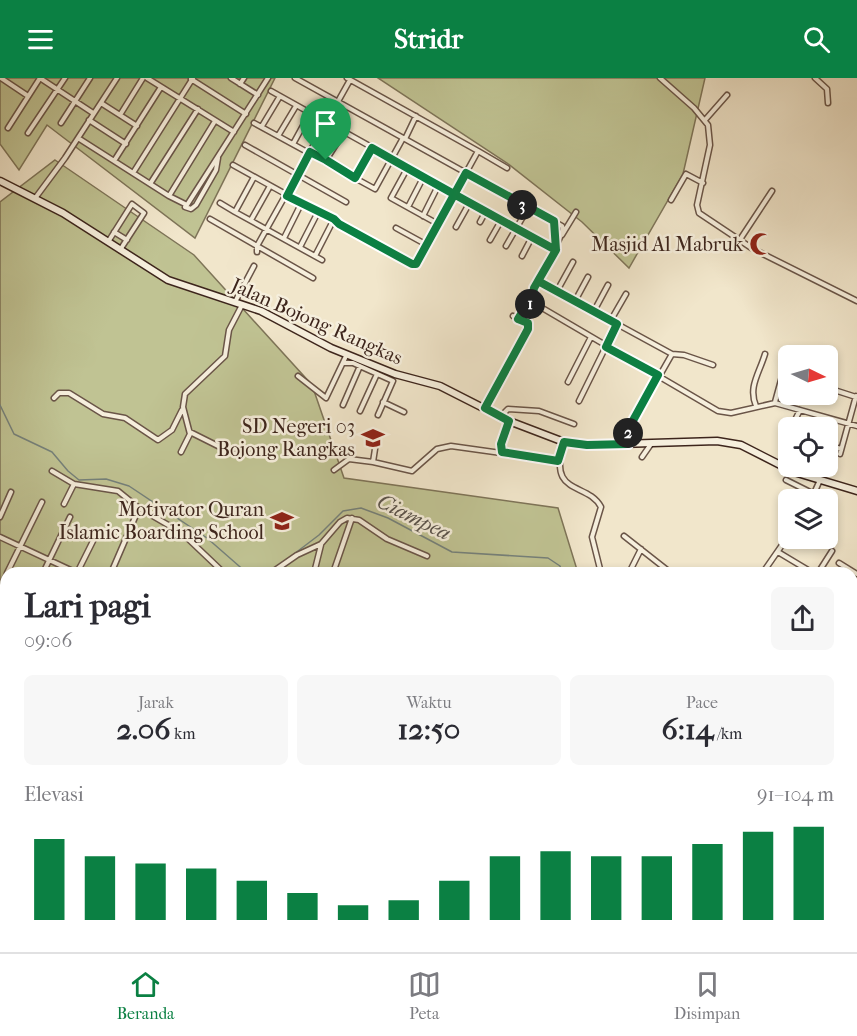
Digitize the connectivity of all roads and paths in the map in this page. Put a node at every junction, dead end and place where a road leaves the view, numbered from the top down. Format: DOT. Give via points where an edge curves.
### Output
graph roads {
  1 [pos="1,78"];
  2 [pos="40,78"];
  3 [pos="65,78"];
  4 [pos="90,78"];
  5 [pos="117,78"];
  6 [pos="145,78"];
  7 [pos="192,78"];
  8 [pos="231,78"];
  9 [pos="244,78"];
  10 [pos="268,78"];
  11 [pos="295,78"];
  12 [pos="660,78"];
  13 [pos="816,78"];
  14 [pos="348,79"];
  15 [pos="240,84"];
  16 [pos="161,87"];
  17 [pos="57,90"];
  18 [pos="271,91"];
  19 [pos="258,95"];
  20 [pos="727,95"];
  21 [pos="28,96"];
  22 [pos="280,96"];
  23 [pos="180,99"];
  24 [pos="76,101"];
  25 [pos="338,102"];
  26 [pos="101,103"];
  27 [pos="828,103"];
  28 [pos="296,106"];
  29 [pos="198,109"];
  30 [pos="93,113"];
  31 [pos="310,113"];
  32 [pos="246,114"];
  33 [pos="120,115"];
  34 [pos="416,116"];
  35 [pos="89,120"];
  36 [pos="705,120"];
  37 [pos="215,121"];
  38 [pos="327,122"];
  39 [pos="62,123"];
  40 [pos="254,123"];
  41 [pos="137,126"];
  42 [pos="262,126"];
  43 [pos="8,128"];
  44 [pos="234,132"];
  45 [pos="344,132"];
  46 [pos="28,133"];
  47 [pos="278,136"];
  48 [pos="78,138"];
  49 [pos="404,139"];
  50 [pos="126,144"];
  51 [pos="293,144"];
  52 [pos="245,145"];
  53 [pos="372,148"];
  54 [pos="478,151"];
  55 [pos="310,152"];
  56 [pos="392,159"];
  57 [pos="326,160"];
  58 [pos="114,161"];
  59 [pos="234,165"];
  60 [pos="408,167"];
  61 [pos="507,168"];
  62 [pos="132,173"];
  63 [pos="466,173"];
  64 [pos="298,175"];
  65 [pos="424,176"];
  66 [pos="254,177"];
  67 [pos="355,178"];
  68 [pos="0,181"];
  69 [pos="703,183"];
  70 [pos="150,184"];
  71 [pos="439,184"];
  72 [pos="270,186"];
  73 [pos="772,190"];
  74 [pos="455,194"];
  75 [pos="169,196"];
  76 [pos="287,196"];
  77 [pos="36,197"];
  78 [pos="671,200"];
  79 [pos="346,202"];
  80 [pos="470,202"];
  81 [pos="220,203"];
  82 [pos="301,204"];
  83 [pos="408,207"];
  84 [pos="528,208"];
  85 [pos="486,211"];
  86 [pos="235,212"];
  87 [pos="318,212"];
  88 [pos="576,212"];
  89 [pos="423,216"];
  90 [pos="210,219"];
  91 [pos="334,219"];
  92 [pos="502,219"];
  93 [pos="251,220"];
  94 [pos="554,221"];
  95 [pos="480,222"];
  96 [pos="438,224"];
  97 [pos="456,227"];
  98 [pos="396,228"];
  99 [pos="517,228"];
  100 [pos="269,229"];
  101 [pos="114,232"];
  102 [pos="561,235"];
  103 [pos="532,237"];
  104 [pos="284,238"];
  105 [pos="741,238"];
  106 [pos="127,240"];
  107 [pos="490,240"];
  108 [pos="107,243"];
  109 [pos="426,245"];
  110 [pos="257,246"];
  111 [pos="506,246"];
  112 [pos="300,247"];
  113 [pos="556,248"];
  114 [pos="120,251"];
  115 [pos="257,252"];
  116 [pos="315,256"];
  117 [pos="522,256"];
  118 [pos="322,261"];
  119 [pos="573,262"];
  120 [pos="254,267"];
  121 [pos="588,277"];
  122 [pos="313,278"];
  123 [pos="538,281"];
  124 [pos="608,285"];
  125 [pos="557,291"];
  126 [pos="626,294"];
  127 [pos="575,301"];
  128 [pos="857,301"];
  129 [pos="235,302"];
  130 [pos="532,302"];
  131 [pos="242,304"];
  132 [pos="594,311"];
  133 [pos="513,316"];
  134 [pos="518,319"];
  135 [pos="611,320"];
  136 [pos="617,324"];
  137 [pos="591,337"];
  138 [pos="606,347"];
  139 [pos="347,354"];
  140 [pos="672,354"];
  141 [pos="765,354"];
  142 [pos="343,363"];
  143 [pos="713,365"];
  144 [pos="360,366"];
  145 [pos="376,374"];
  146 [pos="658,375"];
  147 [pos="298,376"];
  148 [pos="568,382"];
  149 [pos="778,391"];
  150 [pos="838,391"];
  151 [pos="856,397"];
  152 [pos="54,398"];
  153 [pos="579,401"];
  154 [pos="383,402"];
  155 [pos="775,403"];
  156 [pos="343,405"];
  157 [pos="183,406"];
  158 [pos="756,406"];
  159 [pos="485,408"];
  160 [pos="800,410"];
  161 [pos="360,411"];
  162 [pos="405,412"];
  163 [pos="378,415"];
  164 [pos="501,416"];
  165 [pos="796,417"];
  166 [pos="509,421"];
  167 [pos="574,424"];
  168 [pos="849,424"];
  169 [pos="857,426"];
  170 [pos="189,432"];
  171 [pos="564,442"];
  172 [pos="651,443"];
  173 [pos="628,444"];
  174 [pos="838,448"];
  175 [pos="375,449"];
  176 [pos="841,449"];
  177 [pos="181,452"];
  178 [pos="502,452"];
  179 [pos="234,454"];
  180 [pos="840,454"];
  181 [pos="642,457"];
  182 [pos="558,461"];
  183 [pos="373,462"];
  184 [pos="334,470"];
  185 [pos="52,471"];
  186 [pos="786,480"];
  187 [pos="820,480"];
  188 [pos="74,484"];
  189 [pos="804,489"];
  190 [pos="816,489"];
  191 [pos="857,491"];
  192 [pos="11,492"];
  193 [pos="42,502"];
  194 [pos="64,504"];
  195 [pos="139,508"];
  196 [pos="0,517"];
  197 [pos="70,518"];
  198 [pos="352,518"];
  199 [pos="624,536"];
  200 [pos="0,537"];
  201 [pos="95,537"];
  202 [pos="321,544"];
  203 [pos="20,546"];
  204 [pos="641,549"];
  205 [pos="780,549"];
  206 [pos="832,551"];
  207 [pos="778,552"];
  208 [pos="427,556"];
  209 [pos="49,561"];
  210 [pos="839,563"];
  211 [pos="10,567"];
  212 [pos="46,567"];
  213 [pos="63,567"];
  214 [pos="80,567"];
  215 [pos="114,567"];
  216 [pos="218,567"];
  217 [pos="280,567"];
  218 [pos="315,567"];
  219 [pos="335,567"];
  220 [pos="600,567"];
  221 [pos="632,567"];
  222 [pos="663,567"];
  223 [pos="768,567"];
  224 [pos="803,567"];
  225 [pos="822,567"];
  226 [pos="846,567"];
  1 -- 21 [label="street"];
  2 -- 17 [label="street"];
  2 -- 21 [label="street"];
  3 -- 17 [label="street"];
  4 -- 24 [label="street"];
  5 -- 26 [label="street"];
  6 -- 16 [label="street"];
  6 -- 33 [label="street"];
  7 -- 23 [label="street"];
  7 -- 32 [label="street"];
  8 -- 15 [label="street"];
  9 -- 15 [label="street"];
  10 -- 19 [label="street"];
  11 -- 25 [label="street"];
  12 -- 36 [label="street"];
  13 -- 27 [label="street" via="827,89"];
  14 -- 25 [label="street"];
  14 -- 34 [label="street"];
  15 -- 19 [label="street"];
  16 -- 23 [label="street"];
  16 -- 41 [label="street"];
  17 -- 24 [label="street"];
  17 -- 46 [label="street"];
  18 -- 22 [label="street"];
  19 -- 32 [label="street"];
  20 -- 36 [label="street"];
  21 -- 43 [label="street"];
  22 -- 28 [label="street"];
  22 -- 42 [label="street"];
  23 -- 29 [label="street"];
  23 -- 62 [label="street"];
  24 -- 30 [label="street"];
  24 -- 39 [label="street"];
  25 -- 38 [label="street"];
  25 -- 49 [label="street"];
  26 -- 30 [label="street"];
  26 -- 33 [label="street"];
  28 -- 31 [label="street"];
  28 -- 47 [label="street"];
  29 -- 37 [label="street"];
  29 -- 70 [label="street"];
  30 -- 35 [label="street"];
  31 -- 38 [label="street"];
  31 -- 51 [label="street"];
  32 -- 44 [label="street"];
  33 -- 41 [label="street"];
  34 -- 49 [label="street"];
  34 -- 54 [label="street"];
  35 -- 48 [label="street"];
  35 -- 50 [label="street"];
  36 -- 69 [label="street" via="710,138"];
  37 -- 44 [label="street"];
  37 -- 75 [label="street"];
  38 -- 45 [label="street"];
  38 -- 55 [label="street"];
  40 -- 42 [label="street"];
  41 -- 50 [label="street"];
  42 -- 47 [label="street"];
  44 -- 75 [label="street" via="189,203 185,206"];
  45 -- 53 [label="street"];
  45 -- 57 [label="street"];
  47 -- 51 [label="street"];
  48 -- 58 [label="street"];
  48 -- 77 [label="street"];
  49 -- 56 [label="street"];
  49 -- 63 [label="street"];
  50 -- 58 [label="street"];
  51 -- 55 [label="street"];
  52 -- 64 [label="street"];
  53 -- 56 [label="street"];
  53 -- 67 [label="street"];
  54 -- 61 [label="street"];
  54 -- 63 [label="street"];
  55 -- 57 [label="street"];
  55 -- 64 [label="street"];
  56 -- 60 [label="street"];
  56 -- 67 [label="street" via="375,189"];
  57 -- 67 [label="street"];
  58 -- 62 [label="street"];
  59 -- 66 [label="street"];
  60 -- 65 [label="street"];
  60 -- 83 [label="street" via="391,198"];
  62 -- 70 [label="street"];
  63 -- 74 [label="street"];
  63 -- 84 [label="street"];
  64 -- 76 [label="street"];
  64 -- 79 [label="street"];
  65 -- 71 [label="street"];
  65 -- 83 [label="street"];
  66 -- 72 [label="street"];
  66 -- 86 [label="street"];
  68 -- 77 [label="main road, Jalan Bojong Rangkas"];
  69 -- 78 [label="street" via="687,174"];
  69 -- 105 [label="street" via="698,211"];
  70 -- 75 [label="street"];
  71 -- 74 [label="street"];
  71 -- 89 [label="street"];
  72 -- 76 [label="street"];
  72 -- 93 [label="street"];
  73 -- 105 [label="street"];
  74 -- 80 [label="street"];
  74 -- 96 [label="street"];
  76 -- 82 [label="street"];
  76 -- 100 [label="street"];
  77 -- 108 [label="main road, Jalan Bojong Rangkas"];
  80 -- 85 [label="street"];
  80 -- 97 [label="street"];
  81 -- 86 [label="street"];
  82 -- 87 [label="street"];
  82 -- 104 [label="street"];
  83 -- 89 [label="street"];
  84 -- 94 [label="street"];
  84 -- 99 [label="street"];
  85 -- 92 [label="street"];
  85 -- 95 [label="street"];
  86 -- 93 [label="street"];
  87 -- 91 [label="street"];
  87 -- 112 [label="street"];
  88 -- 102 [label="street"];
  89 -- 96 [label="street"];
  90 -- 110 [label="street"];
  91 -- 109 [label="street" via="412,264 416,264"];
  91 -- 116 [label="street"];
  92 -- 99 [label="street"];
  92 -- 107 [label="street"];
  93 -- 100 [label="street"];
  94 -- 102 [label="street" via="563,229"];
  94 -- 113 [label="street"];
  96 -- 109 [label="street"];
  98 -- 109 [label="street"];
  99 -- 103 [label="street"];
  99 -- 111 [label="street"];
  100 -- 104 [label="street"];
  100 -- 110 [label="street"];
  101 -- 106 [label="street"];
  101 -- 106 [label="street" via="132,204 144,213"];
  101 -- 108 [label="street"];
  102 -- 113 [label="street"];
  103 -- 113 [label="street"];
  103 -- 117 [label="street"];
  104 -- 112 [label="street"];
  105 -- 128 [label="street" via="753,249"];
  106 -- 114 [label="street"];
  108 -- 114 [label="main road, Jalan Bojong Rangkas"];
  110 -- 115 [label="street"];
  110 -- 122 [label="street"];
  112 -- 116 [label="street"];
  113 -- 123 [label="street"];
  114 -- 129 [label="main road, Jalan Bojong Rangkas" via="168,280"];
  116 -- 118 [label="street"];
  119 -- 125 [label="street"];
  120 -- 129 [label="street"];
  121 -- 127 [label="street"];
  123 -- 125 [label="street"];
  123 -- 130 [label="street"];
  124 -- 132 [label="street"];
  125 -- 127 [label="street"];
  126 -- 135 [label="street"];
  127 -- 132 [label="street"];
  129 -- 131 [label="main road, Jalan Bojong Rangkas"];
  130 -- 134 [label="street"];
  130 -- 137 [label="street"];
  131 -- 139 [label="main road, Jalan Bojong Rangkas"];
  131 -- 157 [label="street" via="229,330 225,356 185,394"];
  132 -- 135 [label="street"];
  133 -- 134 [label="street"];
  134 -- 159 [label="street" via="528,323 528,329"];
  135 -- 136 [label="street"];
  136 -- 138 [label="street"];
  136 -- 140 [label="street"];
  137 -- 138 [label="street"];
  137 -- 148 [label="street"];
  138 -- 146 [label="street"];
  138 -- 153 [label="street"];
  139 -- 142 [label="street"];
  139 -- 159 [label="main road, Jalan Bojong Rangkas" via="389,372 440,386"];
  140 -- 143 [label="street"];
  140 -- 146 [label="street"];
  141 -- 158 [label="street" via="752,384"];
  142 -- 144 [label="street"];
  142 -- 147 [label="street" via="326,398"];
  144 -- 145 [label="street"];
  144 -- 156 [label="street"];
  145 -- 154 [label="street" via="393,381"];
  145 -- 161 [label="street"];
  146 -- 158 [label="street" via="718,411 731,413"];
  146 -- 173 [label="street" via="630,426"];
  149 -- 155 [label="street"];
  150 -- 151 [label="street"];
  151 -- 168 [label="street"];
  152 -- 157 [label="street" via="64,392 72,394 103,414 125,418 158,440 172,430"];
  154 -- 162 [label="street"];
  154 -- 163 [label="street"];
  155 -- 158 [label="street"];
  155 -- 160 [label="street"];
  157 -- 170 [label="street"];
  159 -- 164 [label="main road, Jalan Bojong Rangkas"];
  160 -- 165 [label="street"];
  160 -- 168 [label="street"];
  164 -- 166 [label="main road, Jalan Bojong Rangkas"];
  164 -- 167 [label="street" via="507,410 529,410"];
  166 -- 171 [label="main road, Jalan Bojong Rangkas"];
  166 -- 178 [label="street"];
  168 -- 169 [label="street"];
  168 -- 176 [label="street"];
  170 -- 177 [label="street"];
  170 -- 179 [label="street"];
  171 -- 173 [label="main road, Jalan Bojong Rangkas"];
  171 -- 182 [label="street"];
  172 -- 173 [label="main road, Jalan Bojong Rangkas"];
  172 -- 181 [label="street"];
  172 -- 187 [label="main road, Jalan Bojong Rangkas" via="734,444"];
  174 -- 176 [label="street"];
  175 -- 183 [label="street"];
  176 -- 180 [label="street"];
  178 -- 182 [label="street"];
  178 -- 183 [label="street" via="441,447 414,471"];
  182 -- 220 [label="street" via="570,486 601,507 592,537"];
  183 -- 184 [label="street" via="349,459"];
  185 -- 188 [label="street"];
  186 -- 189 [label="street"];
  187 -- 190 [label="street"];
  187 -- 191 [label="main road, Jalan Bojong Rangkas"];
  188 -- 194 [label="street"];
  188 -- 195 [label="street" via="112,489"];
  192 -- 196 [label="street"];
  193 -- 203 [label="street"];
  195 -- 215 [label="street"];
  195 -- 216 [label="street" via="182,533"];
  197 -- 209 [label="street"];
  198 -- 202 [label="street" via="344,519"];
  198 -- 208 [label="street"];
  198 -- 219 [label="street"];
  199 -- 204 [label="street"];
  200 -- 203 [label="street"];
  201 -- 214 [label="street"];
  202 -- 217 [label="street"];
  202 -- 218 [label="street"];
  203 -- 209 [label="street"];
  203 -- 211 [label="street"];
  204 -- 221 [label="street"];
  204 -- 222 [label="street"];
  205 -- 207 [label="street"];
  206 -- 225 [label="street"];
  207 -- 223 [label="street"];
  207 -- 224 [label="street"];
  209 -- 212 [label="street"];
  209 -- 213 [label="street"];
  210 -- 226 [label="street"];
}
